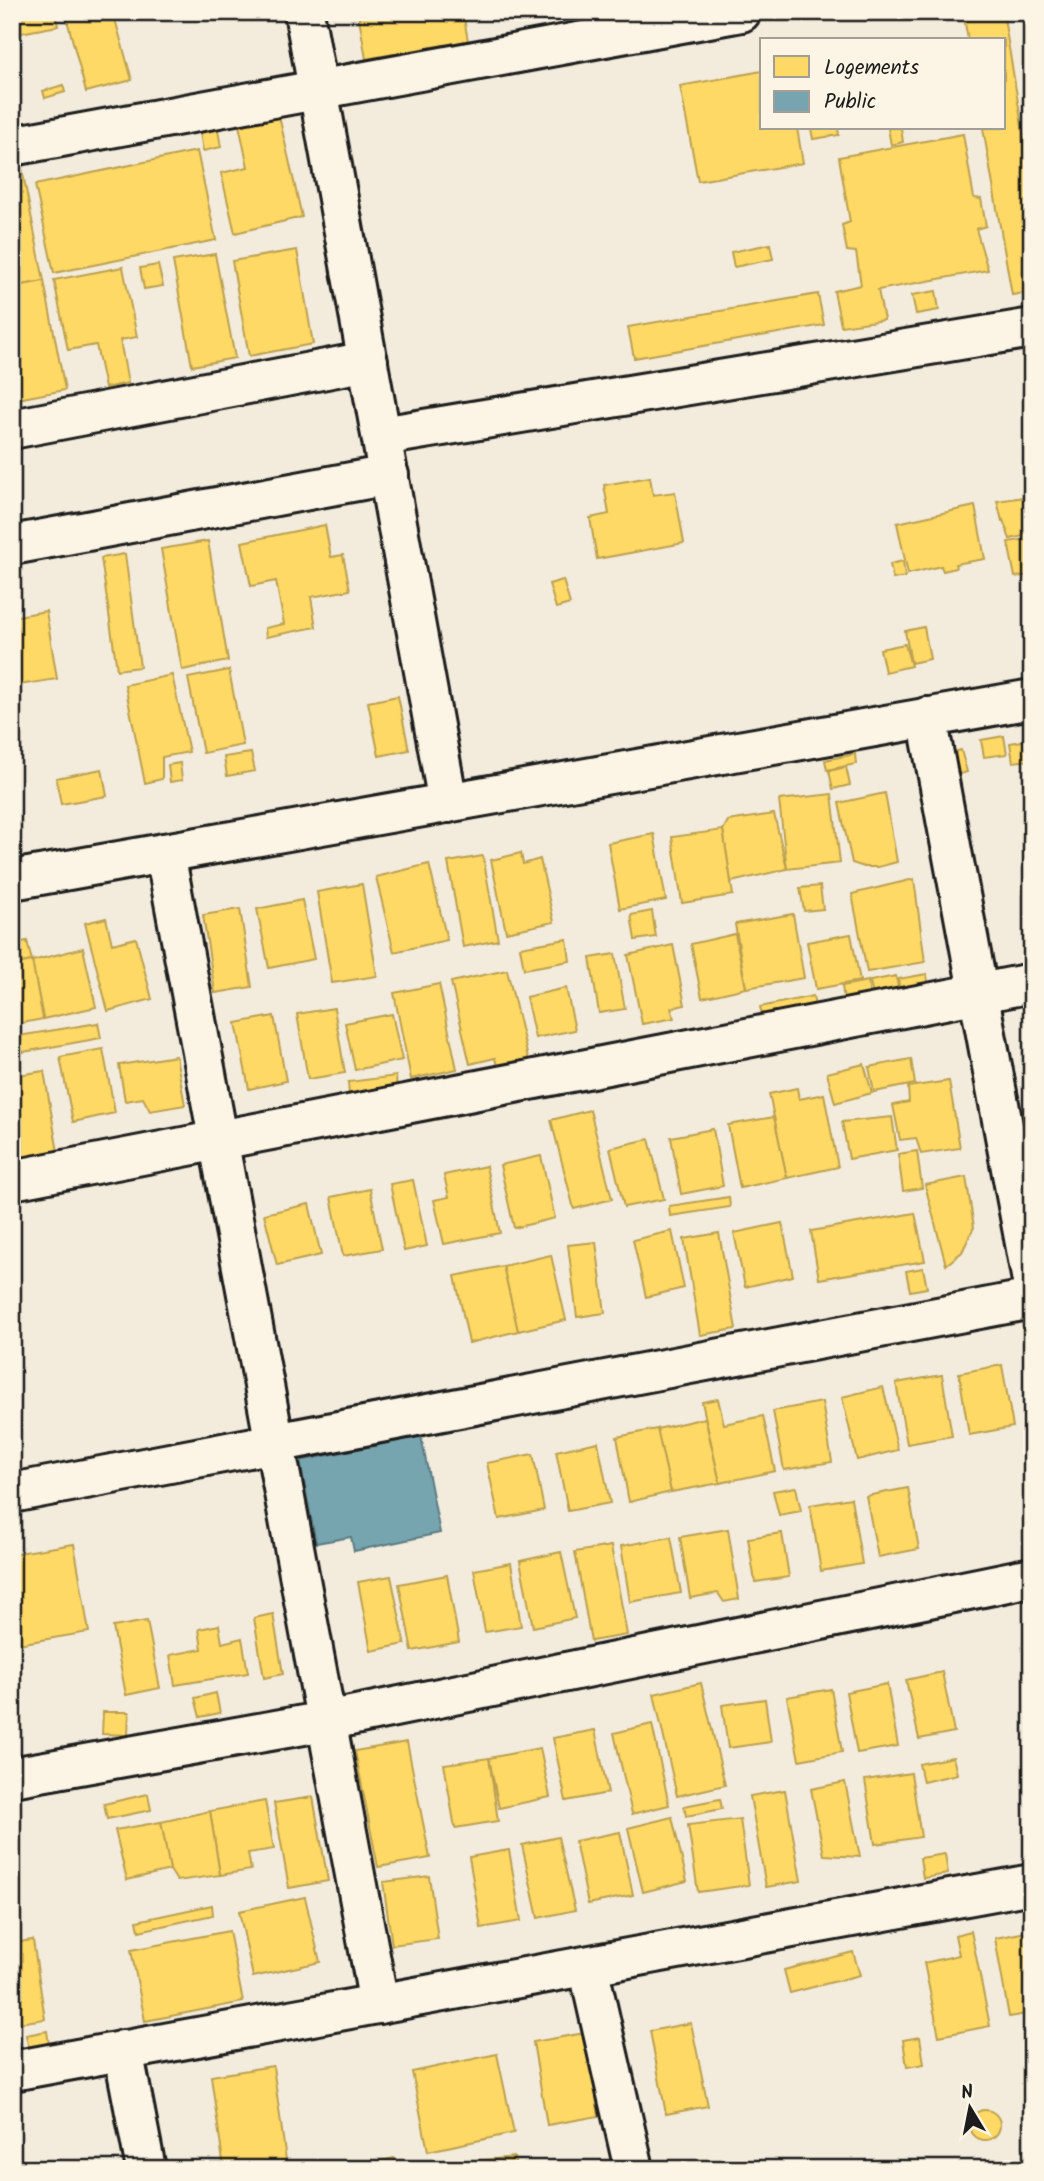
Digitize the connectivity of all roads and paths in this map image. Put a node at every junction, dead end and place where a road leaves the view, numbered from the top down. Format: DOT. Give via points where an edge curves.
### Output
graph roads {
  1 [pos="304,12"];
  2 [pos="741,12"];
  3 [pos="682,18"];
  4 [pos="318,90"];
  5 [pos="12,146"];
  6 [pos="1032,328"];
  7 [pos="368,361"];
  8 [pos="12,429"];
  9 [pos="382,436"];
  10 [pos="389,475"];
  11 [pos="12,545"];
  12 [pos="1032,699"];
  13 [pos="928,717"];
  14 [pos="448,803"];
  15 [pos="165,853"];
  16 [pos="12,880"];
  17 [pos="1032,983"];
  18 [pos="978,992"];
  19 [pos="218,1140"];
  20 [pos="12,1181"];
  21 [pos="1032,1281"];
  22 [pos="1032,1299"];
  23 [pos="275,1443"];
  24 [pos="12,1493"];
  25 [pos="1032,1577"];
  26 [pos="326,1721"];
  27 [pos="12,1777"];
  28 [pos="1032,1884"];
  29 [pos="588,1966"];
  30 [pos="379,2004"];
  31 [pos="123,2050"];
  32 [pos="12,2071"];
  33 [pos="146,2169"];
  34 [pos="634,2169"];
  1 -- 4 [label="street"];
  2 -- 3 [label="street"];
  3 -- 4 [label="street"];
  4 -- 5 [label="street"];
  4 -- 7 [label="street"];
  6 -- 9 [label="street"];
  7 -- 8 [label="street"];
  7 -- 9 [label="street"];
  9 -- 10 [label="street"];
  10 -- 11 [label="street"];
  10 -- 14 [label="street"];
  12 -- 13 [label="street"];
  13 -- 14 [label="street"];
  13 -- 18 [label="street"];
  14 -- 15 [label="street"];
  15 -- 16 [label="street"];
  15 -- 19 [label="street"];
  17 -- 18 [label="street"];
  18 -- 19 [label="street"];
  18 -- 21 [label="street"];
  19 -- 20 [label="street"];
  19 -- 23 [label="street"];
  22 -- 23 [label="street"];
  23 -- 24 [label="street"];
  23 -- 26 [label="street"];
  25 -- 26 [label="street"];
  26 -- 27 [label="street"];
  26 -- 30 [label="street"];
  28 -- 29 [label="street"];
  29 -- 30 [label="street"];
  29 -- 34 [label="street"];
  30 -- 31 [label="street"];
  31 -- 32 [label="street"];
  31 -- 33 [label="street"];
}
